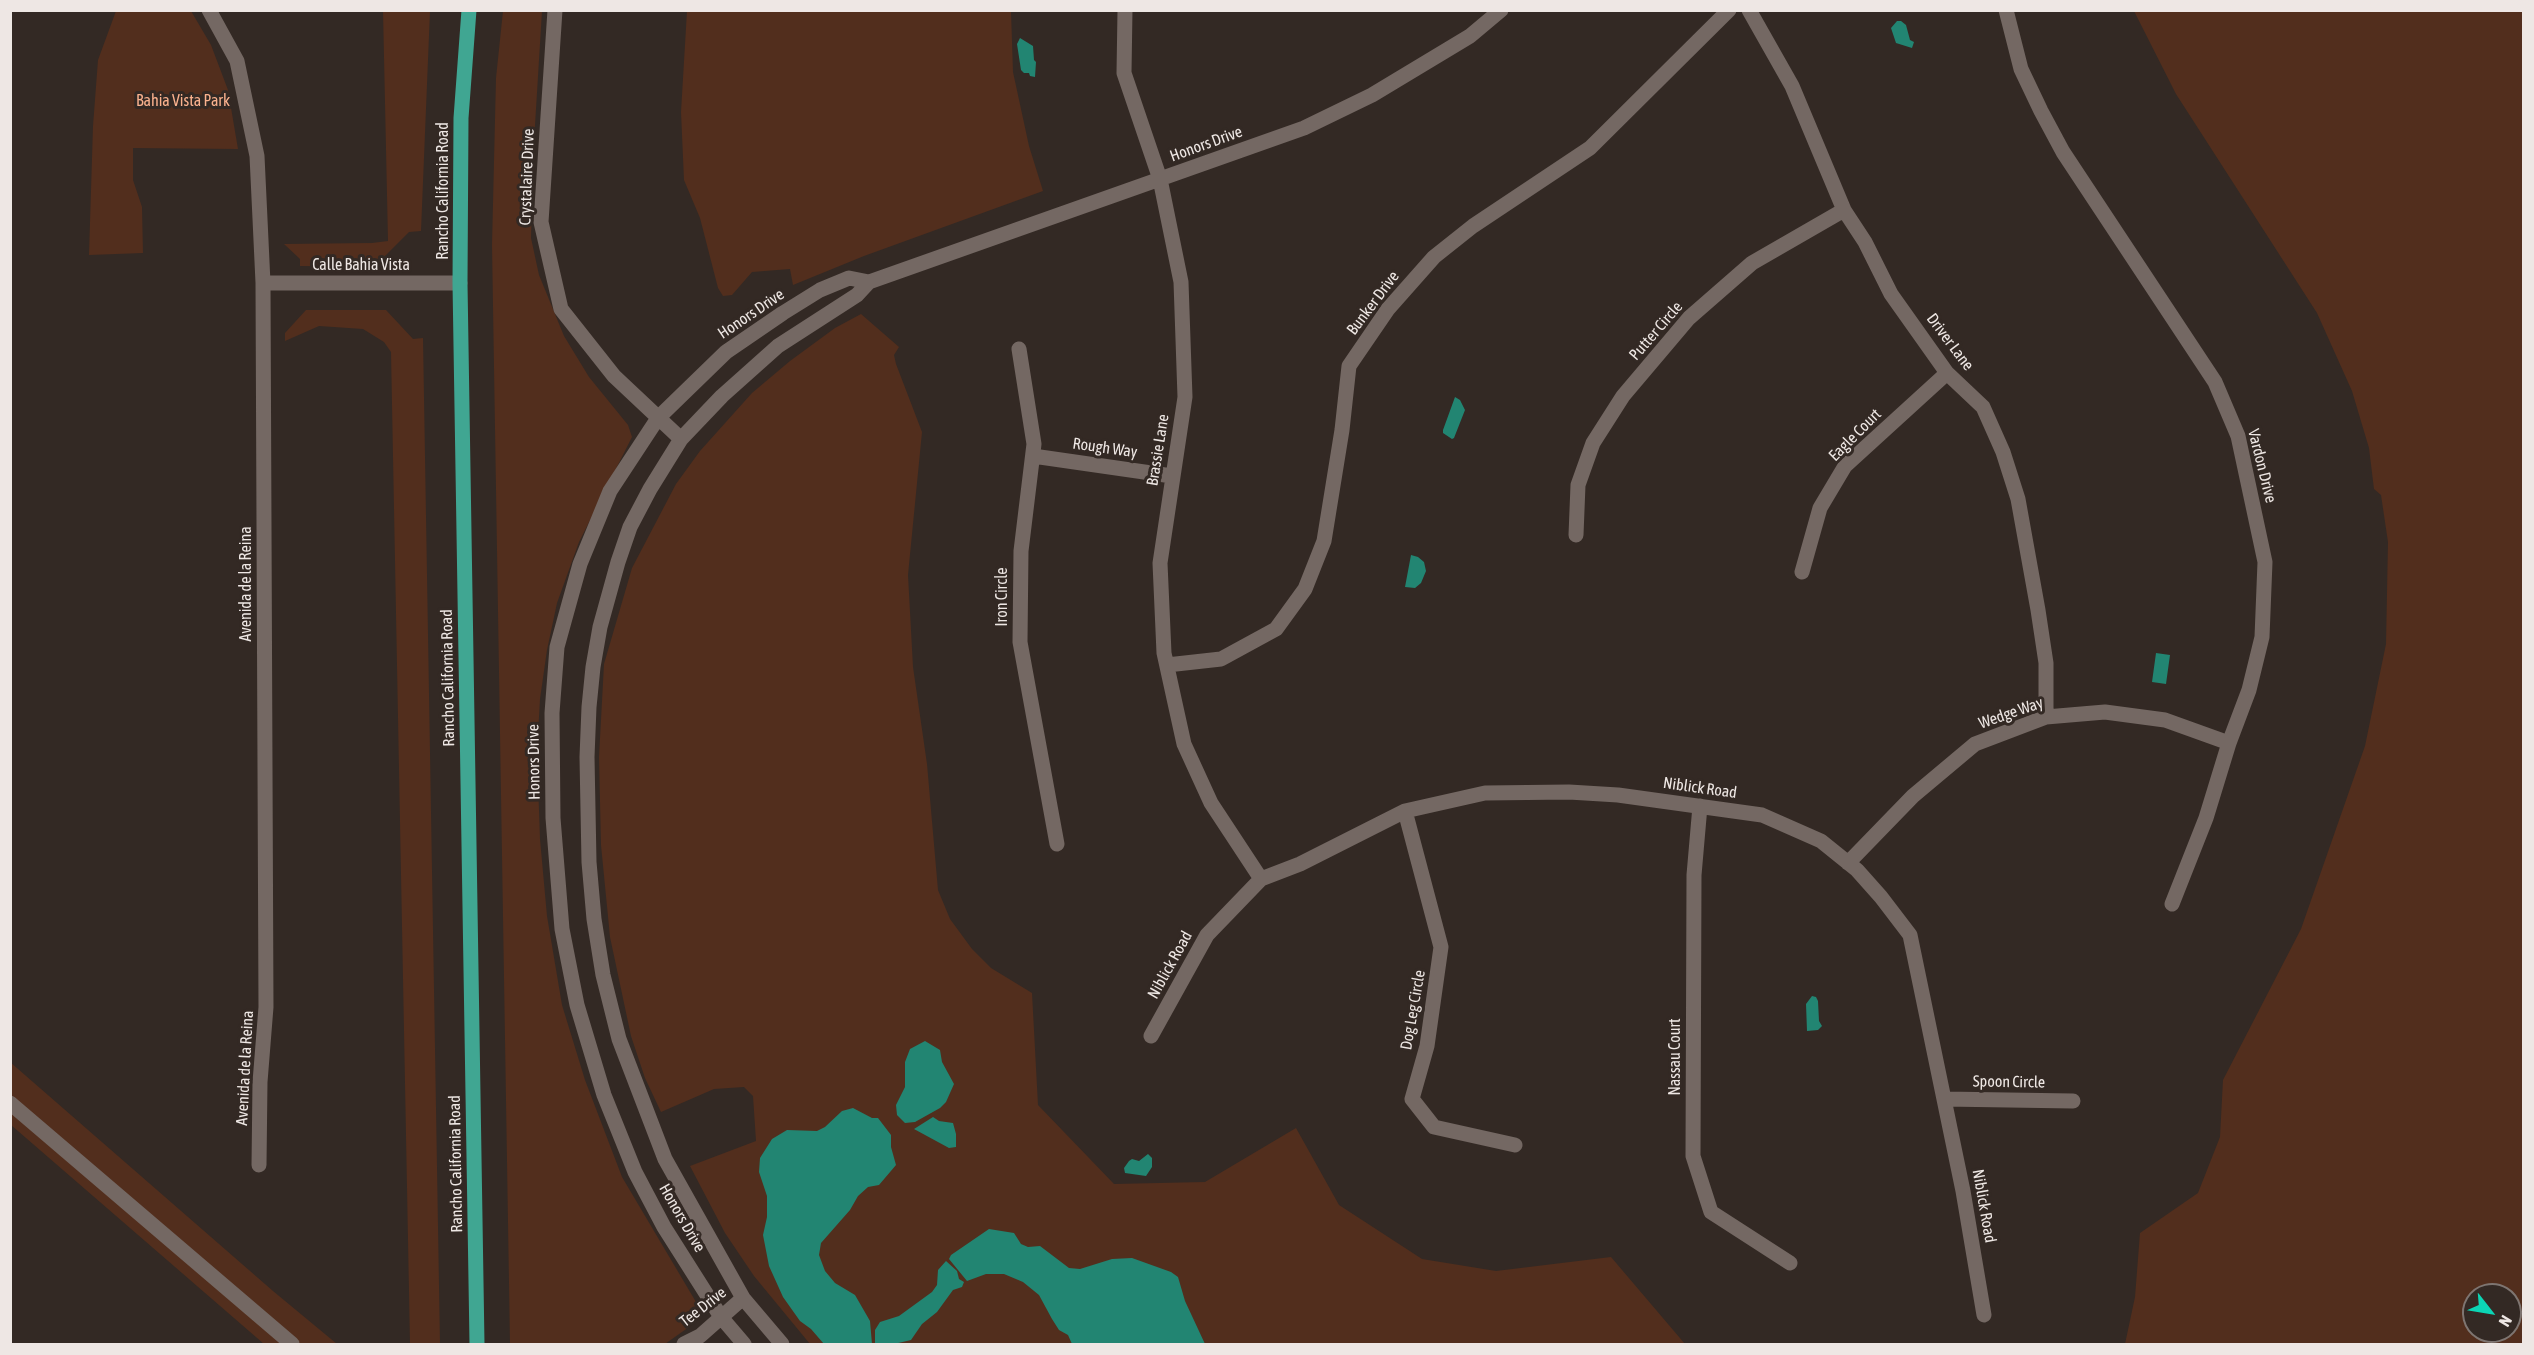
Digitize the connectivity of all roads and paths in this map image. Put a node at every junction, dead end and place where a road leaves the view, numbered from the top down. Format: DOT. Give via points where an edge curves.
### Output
graph roads {
  1 [pos="209,10"];
  2 [pos="468,10"];
  3 [pos="555,10"];
  4 [pos="1125,10"];
  5 [pos="1501,10"];
  6 [pos="1729,10"];
  7 [pos="1749,10"];
  8 [pos="2006,10"];
  9 [pos="1160,179"];
  10 [pos="1844,210"];
  11 [pos="869,282"];
  12 [pos="263,283"];
  13 [pos="460,283"];
  14 [pos="1019,349"];
  15 [pos="1947,373"];
  16 [pos="658,418"];
  17 [pos="681,440"];
  18 [pos="1033,456"];
  19 [pos="1172,476"];
  20 [pos="1576,536"];
  21 [pos="1802,572"];
  22 [pos="1167,665"];
  23 [pos="2046,717"];
  24 [pos="2229,743"];
  25 [pos="1700,806"];
  26 [pos="1405,811"];
  27 [pos="1057,844"];
  28 [pos="1848,863"];
  29 [pos="1261,879"];
  30 [pos="2172,904"];
  31 [pos="1151,1036"];
  32 [pos="1944,1099"];
  33 [pos="2073,1101"];
  34 [pos="10,1103"];
  35 [pos="1515,1145"];
  36 [pos="260,1165"];
  37 [pos="1790,1263"];
  38 [pos="743,1298"];
  39 [pos="1984,1315"];
  40 [pos="721,1317"];
  41 [pos="767,1327"];
  42 [pos="292,1344"];
  43 [pos="477,1344"];
  44 [pos="684,1344"];
  45 [pos="745,1344"];
  46 [pos="782,1344"];
  1 -- 12 [label="street, Avenida de la Reina" via="237,61 257,156"];
  2 -- 13 [label="main road, Rancho California Road" via="461,118"];
  3 -- 16 [label="street, Crystalaire Drive" via="541,222 561,309 614,376"];
  4 -- 9 [label="street, Brassie Lane" via="1124,74"];
  5 -- 9 [label="street, Honors Drive" via="1470,36 1372,95 1304,128"];
  6 -- 22 [label="street, Bunker Drive" via="1590,148 1473,226 1434,257 1388,309 1349,366 1324,541 1305,589 1276,629 1221,660"];
  7 -- 10 [label="street, Driver Lane" via="1792,86"];
  8 -- 24 [label="street, Vardon Drive" via="2021,69 2063,152 2215,382 2238,436 2265,562 2262,637"];
  9 -- 11 [label="street, Honors Drive"];
  9 -- 19 [label="street, Brassie Lane" via="1180,282 1185,397"];
  10 -- 15 [label="street, Driver Lane" via="1891,294"];
  10 -- 20 [label="street, Putter Circle" via="1752,262 1689,318 1623,396 1593,443 1578,485"];
  11 -- 16 [label="street, Honors Drive" via="849,278 783,313 726,352"];
  11 -- 17 [label="street, Honors Drive" via="857,295 778,346 722,396"];
  12 -- 13 [label="street, Calle Bahia Vista"];
  12 -- 36 [label="street, Avenida de la Reina" via="266,1007 260,1082"];
  13 -- 43 [label="main road, Rancho California Road"];
  14 -- 18 [label="street, Iron Circle"];
  15 -- 21 [label="street, Eagle Court" via="1845,465 1820,508"];
  15 -- 23 [label="street, Driver Lane" via="1983,407 2018,499 2046,663"];
  16 -- 17 [label="street, Crystalaire Drive"];
  16 -- 40 [label="street, Honors Drive" via="610,491 580,564 557,647 552,713 553,818 564,940 577,1005 604,1095 654,1209"];
  17 -- 38 [label="street, Honors Drive" via="630,527 600,627 589,706 589,862 603,975 619,1039 665,1159"];
  18 -- 19 [label="street, Rough Way"];
  18 -- 27 [label="street, Iron Circle" via="1021,551 1020,642"];
  19 -- 22 [label="street, Brassie Lane" via="1160,563"];
  22 -- 29 [label="street, Brassie Lane" via="1189,754 1211,803"];
  23 -- 24 [label="street, Wedge Way" via="2105,712 2164,720"];
  23 -- 28 [label="street, Wedge Way" via="1975,744 1913,795"];
  24 -- 30 [label="street, Vardon Drive" via="2206,818"];
  25 -- 26 [label="street, Niblick Road" via="1569,792 1485,794"];
  25 -- 28 [label="street, Niblick Road" via="1762,815 1821,841"];
  25 -- 37 [label="street, Nassau Court" via="1694,875 1693,1156 1711,1212"];
  26 -- 29 [label="street, Niblick Road" via="1300,864"];
  26 -- 35 [label="street, Dog Leg Circle" via="1441,947 1427,1047 1412,1099 1434,1127"];
  28 -- 32 [label="street, Niblick Road" via="1881,897 1910,936"];
  29 -- 31 [label="street, Niblick Road" via="1207,935"];
  32 -- 33 [label="street, Spoon Circle"];
  32 -- 39 [label="street, Niblick Road"];
  34 -- 42 [label="street"];
  38 -- 40 [label="street, Tee Drive"];
  38 -- 41 [label="street, Honors Drive"];
  40 -- 44 [label="street, Tee Drive"];
  40 -- 45 [label="street, Honors Drive"];
  41 -- 45 [label="street"];
  41 -- 46 [label="street, Honors Drive"];
}
